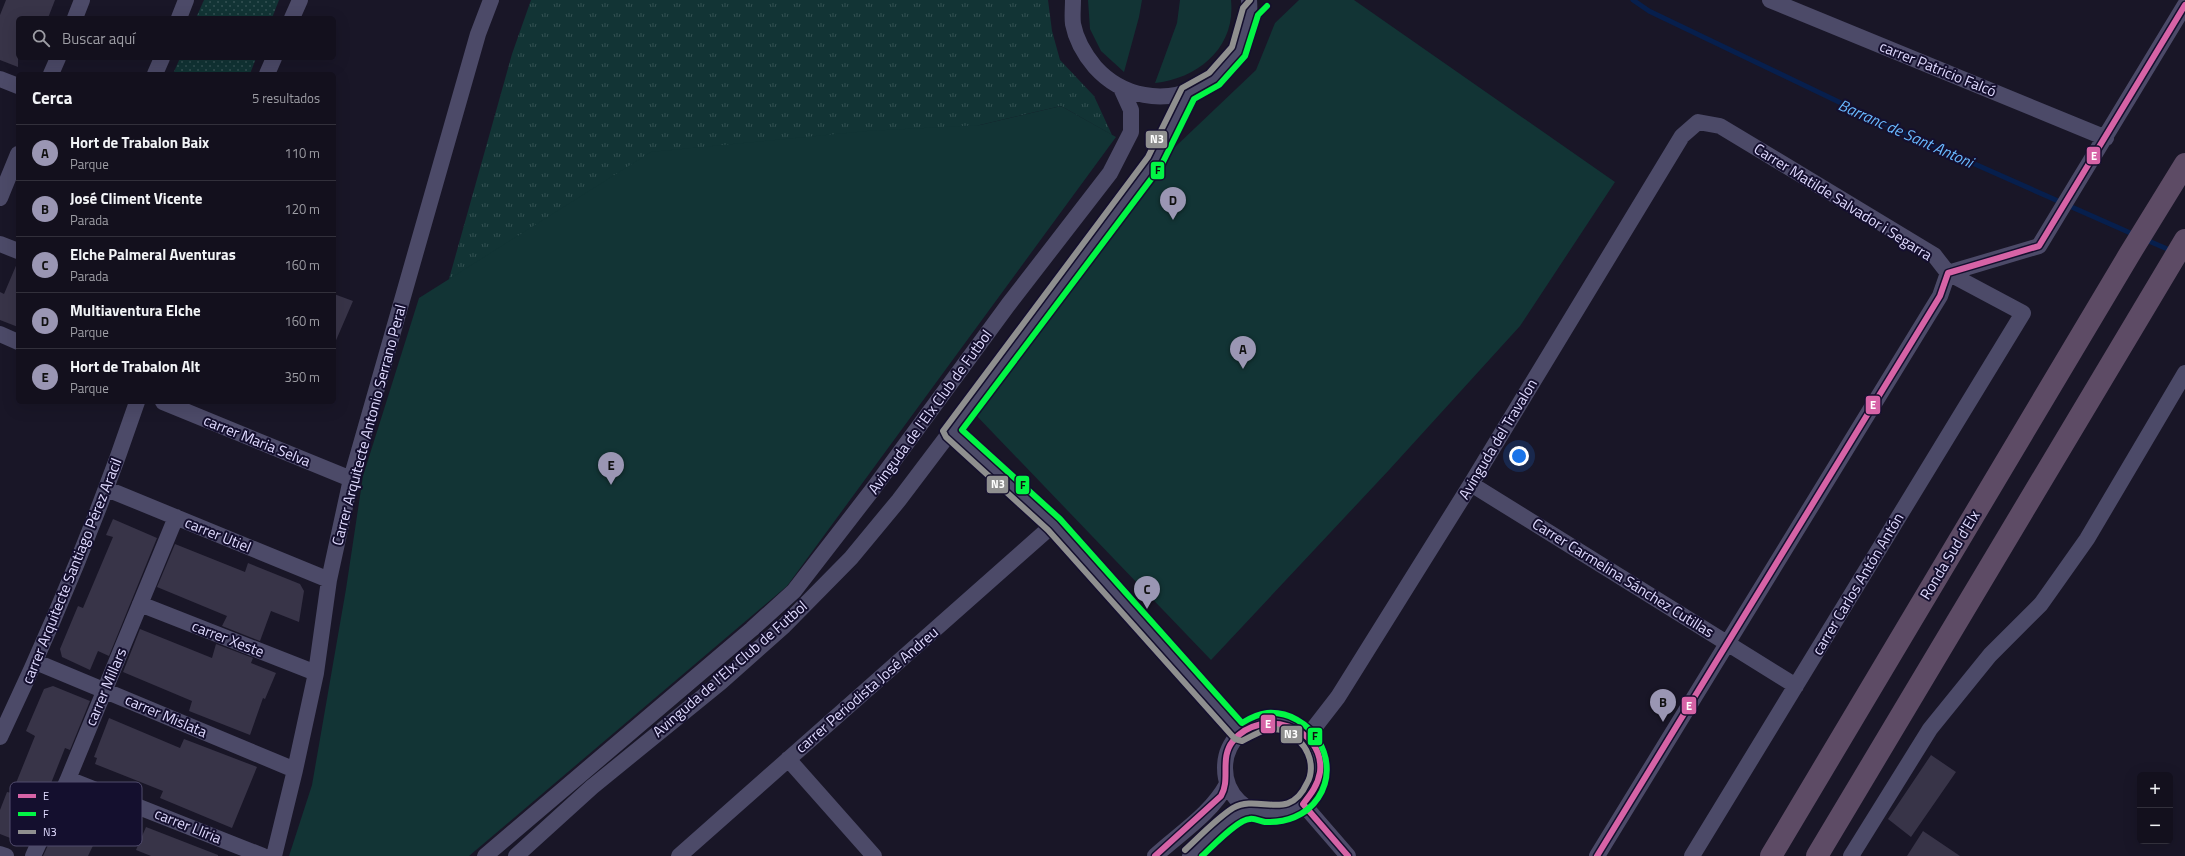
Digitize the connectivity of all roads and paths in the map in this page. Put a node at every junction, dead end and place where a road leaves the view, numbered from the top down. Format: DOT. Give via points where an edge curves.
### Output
graph roads {
  1 [pos="82,0"];
  2 [pos="186,0"];
  3 [pos="300,0"];
  4 [pos="491,0"];
  5 [pos="1073,0"];
  6 [pos="1770,0"];
  7 [pos="1253,4"];
  8 [pos="2185,5"];
  9 [pos="76,16"];
  10 [pos="180,16"];
  11 [pos="293,16"];
  12 [pos="57,60"];
  13 [pos="161,60"];
  14 [pos="273,60"];
  15 [pos="52,72"];
  16 [pos="156,72"];
  17 [pos="268,72"];
  18 [pos="0,79"];
  19 [pos="16,85"];
  20 [pos="1121,88"];
  21 [pos="1188,93"];
  22 [pos="1682,136"];
  23 [pos="2106,138"];
  24 [pos="16,159"];
  25 [pos="2185,164"];
  26 [pos="0,198"];
  27 [pos="2185,240"];
  28 [pos="0,244"];
  29 [pos="16,250"];
  30 [pos="1948,273"];
  31 [pos="2023,313"];
  32 [pos="0,334"];
  33 [pos="16,341"];
  34 [pos="2185,373"];
  35 [pos="136,404"];
  36 [pos="168,404"];
  37 [pos="951,431"];
  38 [pos="351,479"];
  39 [pos="1471,484"];
  40 [pos="107,489"];
  41 [pos="176,517"];
  42 [pos="1054,524"];
  43 [pos="329,580"];
  44 [pos="140,604"];
  45 [pos="1727,642"];
  46 [pos="36,662"];
  47 [pos="316,673"];
  48 [pos="1796,686"];
  49 [pos="105,690"];
  50 [pos="1240,733"];
  51 [pos="0,737"];
  52 [pos="1307,737"];
  53 [pos="788,759"];
  54 [pos="295,770"];
  55 [pos="68,779"];
  56 [pos="67,782"];
  57 [pos="76,782"];
  58 [pos="1227,784"];
  59 [pos="1302,804"];
  60 [pos="142,808"];
  61 [pos="1250,810"];
  62 [pos="38,846"];
  63 [pos="0,854"];
  64 [pos="6,856"];
  65 [pos="33,856"];
  66 [pos="263,856"];
  67 [pos="274,856"];
  68 [pos="486,856"];
  69 [pos="516,856"];
  70 [pos="679,856"];
  71 [pos="874,856"];
  72 [pos="1155,856"];
  73 [pos="1190,856"];
  74 [pos="1348,856"];
  75 [pos="1597,856"];
  76 [pos="1692,856"];
  77 [pos="1771,856"];
  78 [pos="1816,856"];
  79 [pos="1851,856"];
  1 -- 9 [label="street"];
  2 -- 10 [label="street"];
  3 -- 11 [label="street"];
  4 -- 38 [label="street, Carrer Arquitecte Antonio Serrano Peral" via="478,34"];
  5 -- 20 [label="street" via="1073,25 1085,55 1107,79"];
  6 -- 23 [label="street, carrer Patricio Falcó"];
  7 -- 21 [label="street" via="1239,51 1214,80"];
  8 -- 23 [label="street"];
  12 -- 15 [label="street"];
  13 -- 16 [label="street"];
  14 -- 17 [label="street"];
  18 -- 19 [label="street"];
  20 -- 21 [label="street" via="1160,98"];
  20 -- 68 [label="street, Avinguda de l'Elx Club de Futbol" via="1131,110 1131,132 1110,173 794,591"];
  21 -- 37 [label="street, Avinguda de l'Elx Club de Futbol" via="1155,161"];
  22 -- 30 [label="street, Carrer Matilde Salvador i Segarra" via="1698,122 1720,126 1934,255"];
  22 -- 39 [label="street, Avinguda del Travalon"];
  23 -- 30 [label="street" via="2040,246"];
  24 -- 26 [label="street"];
  25 -- 77 [label="highway, Ronda Sud d'Elx"];
  27 -- 78 [label="highway"];
  28 -- 29 [label="street"];
  30 -- 31 [label="street, Carrer Matilde Salvador i Segarra"];
  30 -- 45 [label="street" via="1940,296"];
  31 -- 48 [label="street, carrer Carlos Antón Antón"];
  32 -- 33 [label="street"];
  34 -- 79 [label="street" via="2087,539 2041,604 1990,656 1930,729"];
  35 -- 40 [label="street, carrer Arquitecte Santiago Pérez Aracil"];
  36 -- 38 [label="street, carrer Maria Selva"];
  37 -- 42 [label="street"];
  37 -- 69 [label="street, Avinguda de l'Elx Club de Futbol" via="851,558 784,626 592,787"];
  38 -- 43 [label="street, Carrer Arquitecte Antonio Serrano Peral"];
  39 -- 45 [label="street, Carrer Carmelina Sánchez Cutillas"];
  39 -- 52 [label="street, Avinguda del Travalon" via="1338,697"];
  40 -- 41 [label="street, carrer Utiel"];
  40 -- 46 [label="street, carrer Arquitecte Santiago Pérez Aracil"];
  41 -- 43 [label="street, carrer Utiel"];
  41 -- 44 [label="street, carrer Millars"];
  42 -- 50 [label="street"];
  42 -- 53 [label="street, carrer Periodista José Andreu"];
  43 -- 47 [label="street, Carrer Arquitecte Antonio Serrano Peral"];
  44 -- 47 [label="street, carrer Xeste"];
  44 -- 49 [label="street, carrer Millars"];
  45 -- 48 [label="street, Carrer Carmelina Sánchez Cutillas"];
  45 -- 75 [label="street"];
  46 -- 49 [label="street, carrer Mislata"];
  46 -- 51 [label="street, carrer Arquitecte Santiago Pérez Aracil"];
  47 -- 54 [label="street, Carrer Arquitecte Antonio Serrano Peral"];
  48 -- 76 [label="street, carrer Carlos Antón Antón"];
  49 -- 54 [label="street, carrer Mislata"];
  49 -- 55 [label="street, carrer Millars"];
  50 -- 52 [label="street" via="1254,724 1269,721 1290,725"];
  50 -- 58 [label="street" via="1227,754 1224,769"];
  52 -- 59 [label="street" via="1317,754 1319,770 1314,789"];
  53 -- 70 [label="street, carrer Periodista José Andreu"];
  53 -- 71 [label="street"];
  54 -- 67 [label="street, Carrer Arquitecte Antonio Serrano Peral"];
  55 -- 56 [label="street, carrer Millars"];
  55 -- 57 [label="street, carrer Llíria"];
  58 -- 61 [label="street" via="1234,797"];
  58 -- 72 [label="street" via="1221,796"];
  59 -- 61 [label="street" via="1288,813 1275,816"];
  59 -- 74 [label="street"];
  60 -- 66 [label="street, carrer Llíria"];
  61 -- 73 [label="street" via="1236,816"];
  62 -- 65 [label="street, carrer Millars"];
  63 -- 64 [label="street"];
}
